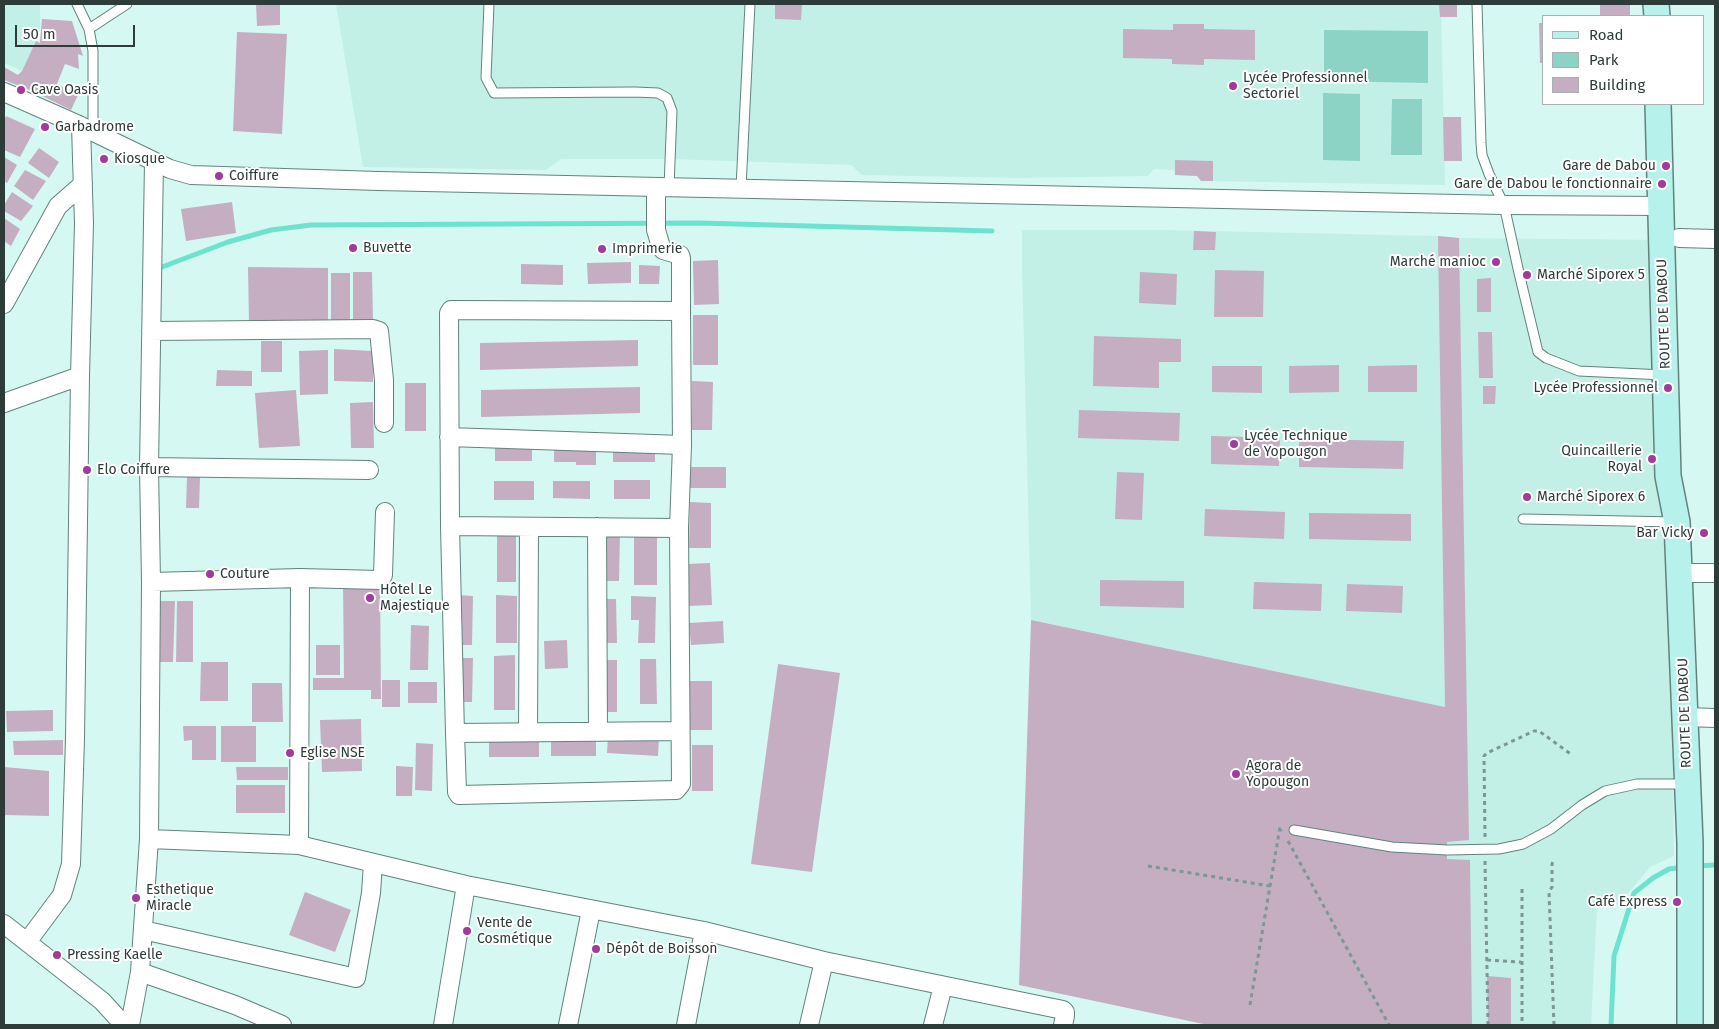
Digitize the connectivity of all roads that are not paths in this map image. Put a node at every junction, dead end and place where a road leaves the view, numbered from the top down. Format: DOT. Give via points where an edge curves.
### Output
graph roads {
  1 [pos="77,4"];
  2 [pos="127,4"];
  3 [pos="488,4"];
  4 [pos="750,4"];
  5 [pos="1477,4"];
  6 [pos="89,29"];
  7 [pos="5,96"];
  8 [pos="1658,105"];
  9 [pos="1674,105"];
  10 [pos="87,129"];
  11 [pos="154,162"];
  12 [pos="83,184"];
  13 [pos="662,187"];
  14 [pos="741,188"];
  15 [pos="1504,205"];
  16 [pos="1660,206"];
  17 [pos="1678,238"];
  18 [pos="1715,239"];
  19 [pos="4,304"];
  20 [pos="681,311"];
  21 [pos="151,331"];
  22 [pos="1665,375"];
  23 [pos="80,376"];
  24 [pos="4,402"];
  25 [pos="384,423"];
  26 [pos="449,437"];
  27 [pos="682,444"];
  28 [pos="150,467"];
  29 [pos="369,470"];
  30 [pos="385,512"];
  31 [pos="1523,519"];
  32 [pos="1677,522"];
  33 [pos="450,526"];
  34 [pos="529,527"];
  35 [pos="597,527"];
  36 [pos="679,528"];
  37 [pos="1715,572"];
  38 [pos="1679,573"];
  39 [pos="300,578"];
  40 [pos="151,582"];
  41 [pos="1685,717"];
  42 [pos="1715,718"];
  43 [pos="680,731"];
  44 [pos="528,732"];
  45 [pos="598,732"];
  46 [pos="455,733"];
  47 [pos="1687,784"];
  48 [pos="1294,830"];
  49 [pos="149,839"];
  50 [pos="299,845"];
  51 [pos="373,863"];
  52 [pos="466,885"];
  53 [pos="591,910"];
  54 [pos="4,924"];
  55 [pos="143,930"];
  56 [pos="704,931"];
  57 [pos="27,942"];
  58 [pos="824,961"];
  59 [pos="140,972"];
  60 [pos="943,986"];
  61 [pos="124,1025"];
  62 [pos="130,1025"];
  63 [pos="282,1025"];
  64 [pos="443,1025"];
  65 [pos="568,1025"];
  66 [pos="686,1025"];
  67 [pos="809,1025"];
  68 [pos="933,1025"];
  69 [pos="1063,1025"];
  70 [pos="1690,1025"];
  1 -- 6 [label="lane"];
  2 -- 6 [label="lane"];
  3 -- 13 [label="lane" via="486,78 494,93 635,92 658,93 666,98 672,111"];
  4 -- 14 [label="lane"];
  5 -- 15 [label="lane" via="1482,149 1489,174"];
  6 -- 10 [label="lane" via="93,51"];
  7 -- 10 [label="street"];
  8 -- 16 [label="street, ROUTE DE DABOU"];
  9 -- 17 [label="street, ROUTE DE DABOU"];
  10 -- 11 [label="street"];
  10 -- 12 [label="street"];
  11 -- 13 [label="street" via="184,173 207,176"];
  11 -- 21 [label="street"];
  12 -- 19 [label="street" via="58,206"];
  12 -- 23 [label="street"];
  13 -- 14 [label="street"];
  13 -- 20 [label="street" via="656,223 663,250 681,257"];
  14 -- 15 [label="street"];
  15 -- 16 [label="street"];
  15 -- 22 [label="lane" via="1538,352 1579,371"];
  16 -- 22 [label="street, ROUTE DE DABOU"];
  17 -- 18 [label="street"];
  17 -- 32 [label="street, ROUTE DE DABOU" via="1684,490"];
  20 -- 26 [label="street" via="451,310"];
  20 -- 27 [label="street"];
  21 -- 25 [label="street" via="380,330"];
  21 -- 28 [label="street"];
  22 -- 32 [label="street, ROUTE DE DABOU" via="1668,476"];
  23 -- 24 [label="street"];
  23 -- 57 [label="street" via="71,864 62,895"];
  26 -- 27 [label="street"];
  26 -- 33 [label="street"];
  27 -- 36 [label="street"];
  28 -- 29 [label="street"];
  28 -- 40 [label="street"];
  30 -- 39 [label="street" via="383,575 380,580"];
  31 -- 32 [label="lane"];
  32 -- 38 [label="street, ROUTE DE DABOU"];
  33 -- 34 [label="street"];
  33 -- 46 [label="street"];
  34 -- 35 [label="street"];
  34 -- 44 [label="street"];
  35 -- 36 [label="street"];
  35 -- 45 [label="street"];
  36 -- 43 [label="street"];
  37 -- 38 [label="street"];
  38 -- 41 [label="street, ROUTE DE DABOU"];
  39 -- 40 [label="street"];
  39 -- 50 [label="street"];
  40 -- 49 [label="street"];
  41 -- 42 [label="street"];
  41 -- 47 [label="street, ROUTE DE DABOU"];
  43 -- 45 [label="street"];
  43 -- 46 [label="street" via="682,777 676,790 462,795 457,792"];
  44 -- 45 [label="street"];
  44 -- 46 [label="street"];
  47 -- 48 [label="lane" via="1637,784 1605,791 1552,829 1523,844 1499,849 1392,847"];
  47 -- 70 [label="street, ROUTE DE DABOU"];
  49 -- 50 [label="street"];
  49 -- 55 [label="street"];
  50 -- 51 [label="street"];
  51 -- 52 [label="street"];
  51 -- 55 [label="street" via="356,978"];
  52 -- 53 [label="street"];
  52 -- 64 [label="street"];
  53 -- 56 [label="street"];
  53 -- 65 [label="street"];
  54 -- 57 [label="street"];
  55 -- 59 [label="street"];
  56 -- 58 [label="street"];
  56 -- 66 [label="street"];
  57 -- 61 [label="street" via="102,1001"];
  58 -- 60 [label="street"];
  58 -- 67 [label="street"];
  59 -- 62 [label="street"];
  59 -- 63 [label="street"];
  60 -- 68 [label="street"];
  60 -- 69 [label="street" via="1063,1010 1066,1016"];
}
